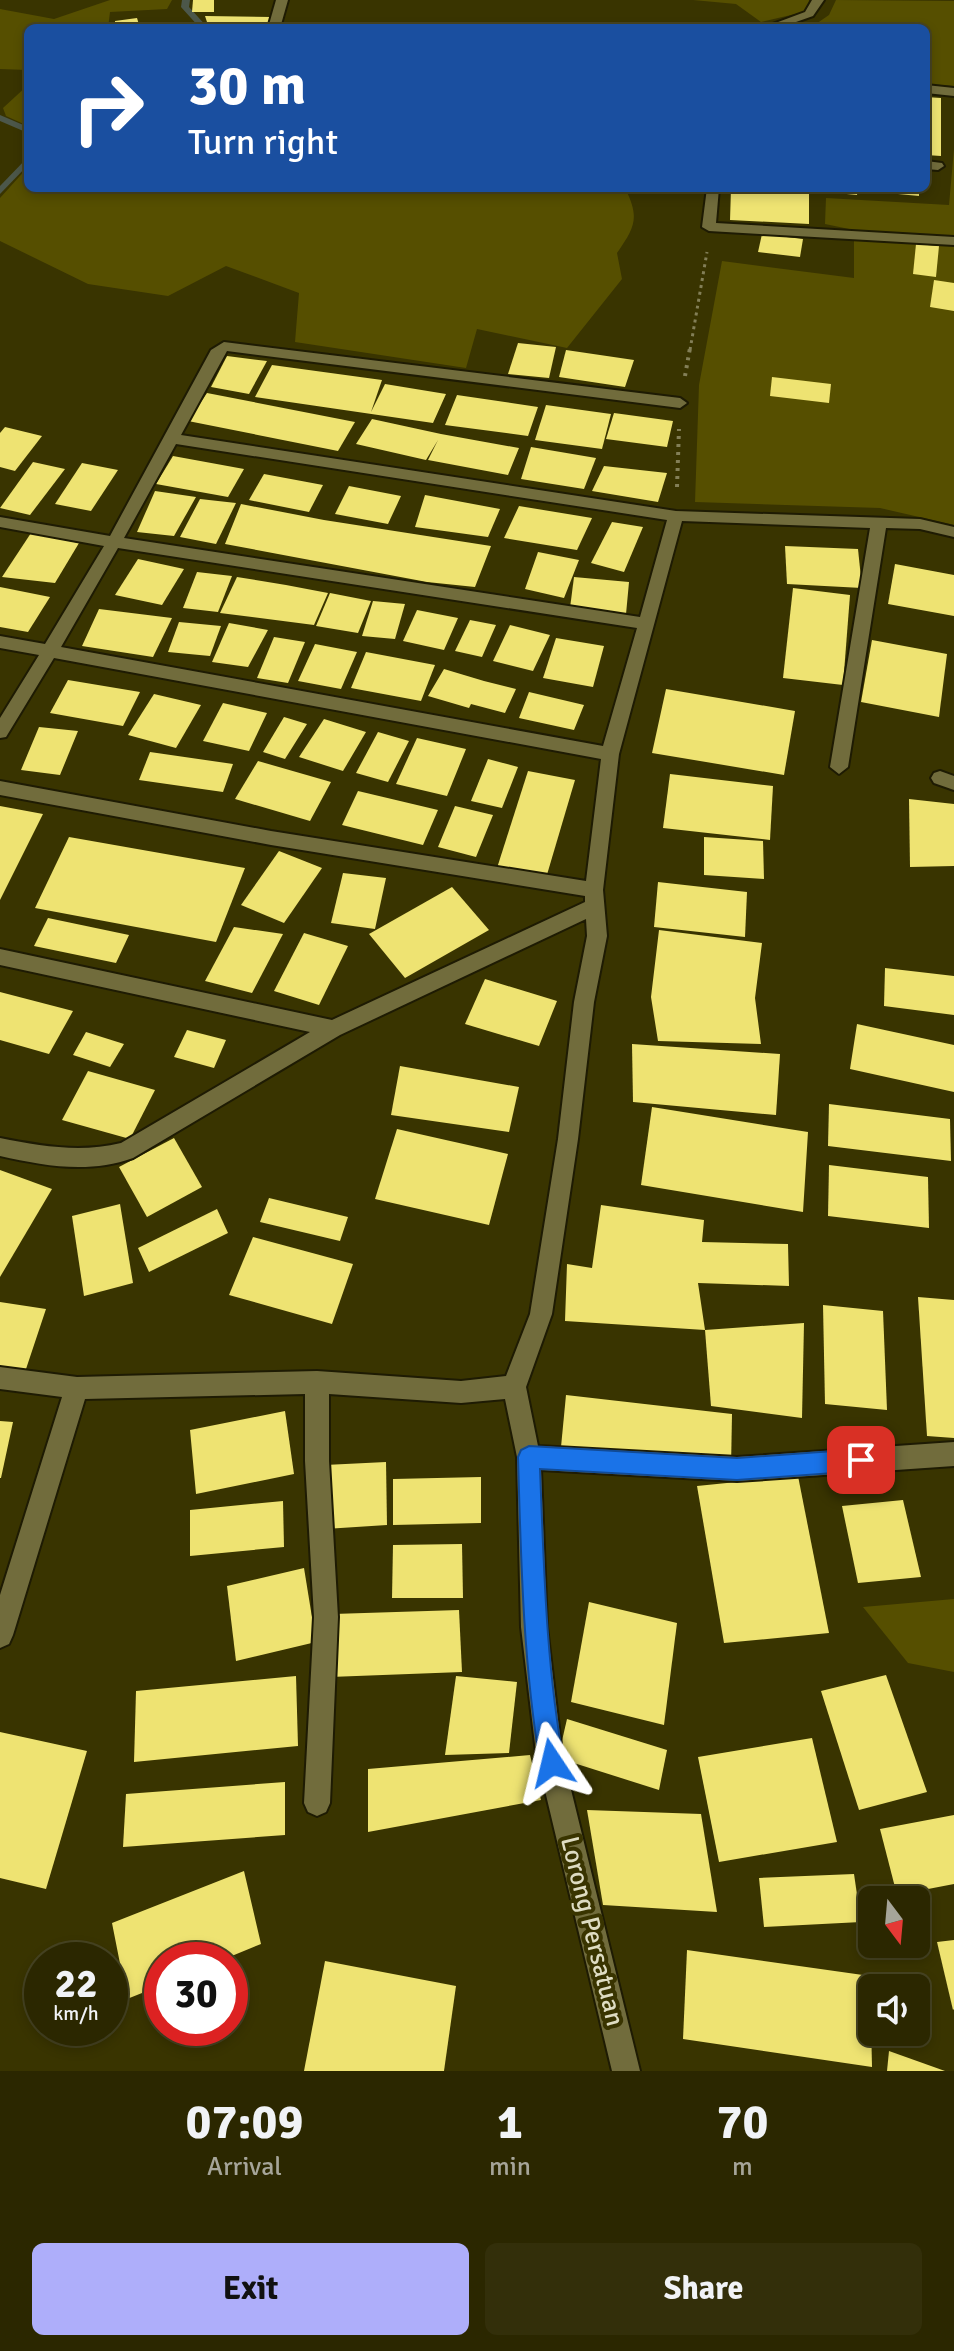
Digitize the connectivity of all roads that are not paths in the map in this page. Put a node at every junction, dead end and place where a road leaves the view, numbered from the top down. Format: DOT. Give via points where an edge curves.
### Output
graph roads {
  1 [pos="282,0"];
  2 [pos="818,0"];
  3 [pos="275,24"];
  4 [pos="780,24"];
  5 [pos="930,89"];
  6 [pos="954,92"];
  7 [pos="713,192"];
  8 [pos="954,241"];
  9 [pos="680,403"];
  10 [pos="173,439"];
  11 [pos="676,516"];
  12 [pos="0,522"];
  13 [pos="879,522"];
  14 [pos="954,532"];
  15 [pos="113,542"];
  16 [pos="647,624"];
  17 [pos="0,642"];
  18 [pos="52,650"];
  19 [pos="0,732"];
  20 [pos="610,754"];
  21 [pos="839,767"];
  22 [pos="0,788"];
  23 [pos="594,898"];
  24 [pos="0,957"];
  25 [pos="333,1029"];
  26 [pos="0,1147"];
  27 [pos="0,1378"];
  28 [pos="317,1382"];
  29 [pos="514,1387"];
  30 [pos="77,1388"];
  31 [pos="954,1454"];
  32 [pos="529,1457"];
  33 [pos="0,1635"];
  34 [pos="317,1803"];
  35 [pos="626,2071"];
  1 -- 3 [label="street"];
  2 -- 4 [label="street" via="809,14"];
  5 -- 6 [label="street"];
  7 -- 8 [label="street" via="709,227"];
  9 -- 10 [label="street" via="224,346"];
  10 -- 11 [label="street"];
  10 -- 15 [label="street"];
  11 -- 13 [label="street"];
  11 -- 16 [label="street"];
  12 -- 15 [label="street"];
  13 -- 14 [label="street"];
  13 -- 21 [label="street"];
  15 -- 16 [label="street"];
  15 -- 18 [label="street"];
  16 -- 20 [label="street"];
  17 -- 18 [label="street"];
  18 -- 19 [label="street"];
  18 -- 20 [label="street"];
  20 -- 23 [label="street"];
  22 -- 23 [label="street"];
  23 -- 25 [label="street"];
  23 -- 29 [label="street" via="597,936 541,1314"];
  24 -- 25 [label="street"];
  25 -- 26 [label="street" via="126,1151 67,1161"];
  27 -- 30 [label="street"];
  28 -- 29 [label="street" via="461,1392"];
  28 -- 30 [label="street"];
  28 -- 34 [label="street" via="326,1617"];
  29 -- 32 [label="street, Lorong Persatuan"];
  30 -- 33 [label="street"];
  31 -- 32 [label="street" via="737,1469"];
  32 -- 35 [label="street, Lorong Persatuan" via="542,1704 557,1793"];
}
